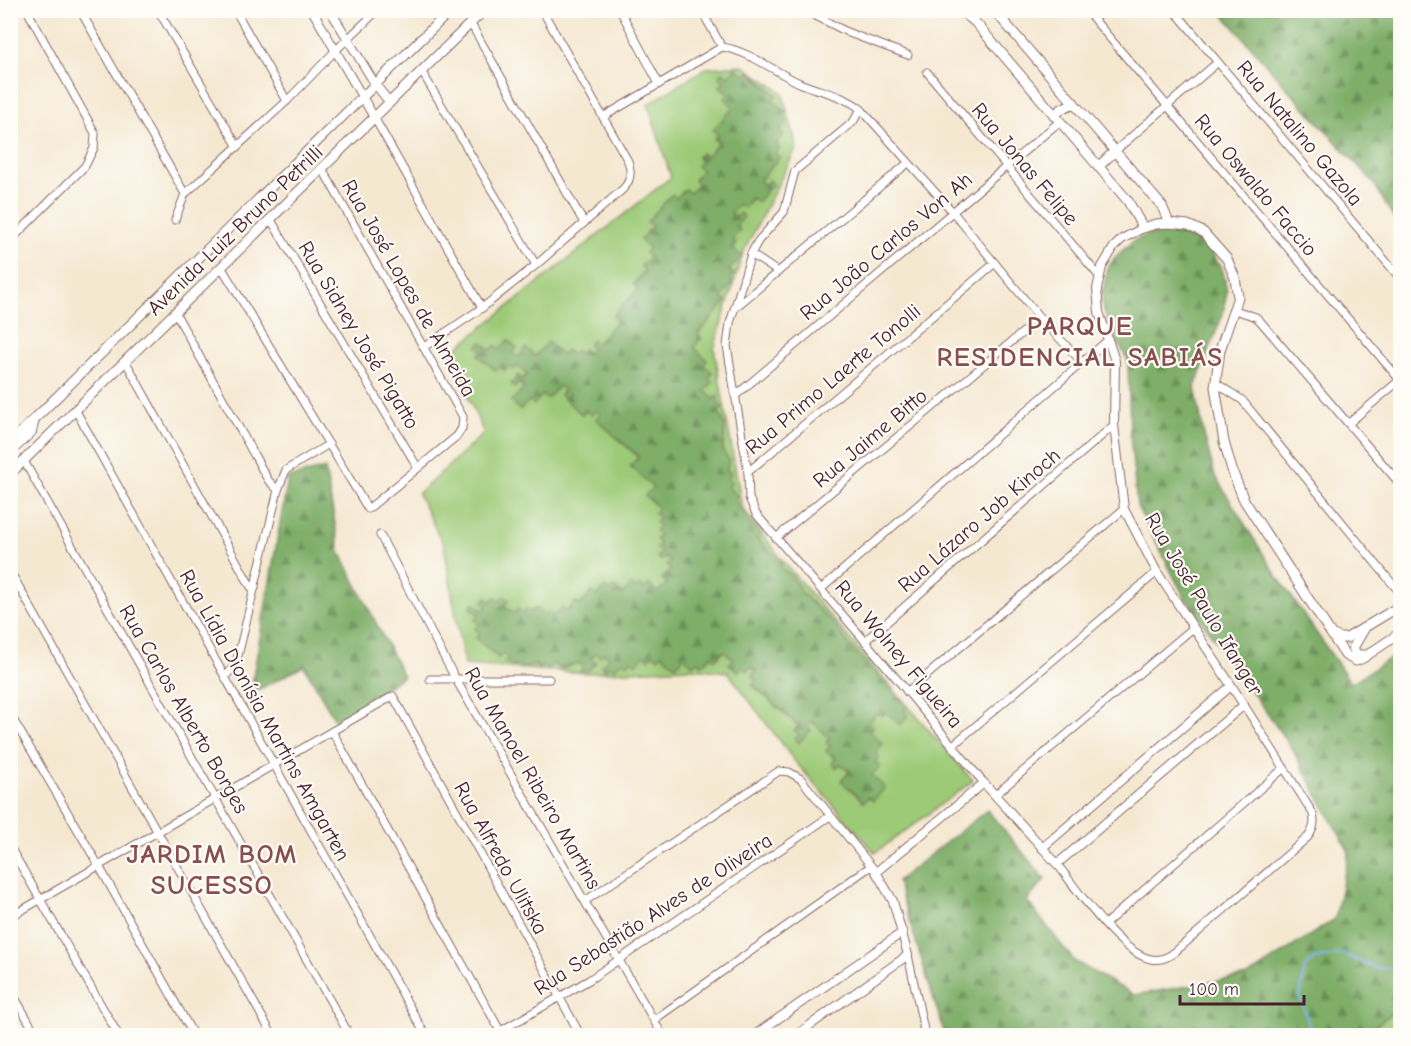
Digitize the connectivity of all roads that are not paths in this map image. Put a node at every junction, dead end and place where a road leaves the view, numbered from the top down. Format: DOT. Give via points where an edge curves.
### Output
graph roads {
  1 [pos="27,10"];
  2 [pos="81,10"];
  3 [pos="159,10"];
  4 [pos="235,10"];
  5 [pos="312,10"];
  6 [pos="330,10"];
  7 [pos="378,10"];
  8 [pos="451,10"];
  9 [pos="484,10"];
  10 [pos="542,10"];
  11 [pos="620,10"];
  12 [pos="701,10"];
  13 [pos="804,10"];
  14 [pos="960,10"];
  15 [pos="994,10"];
  16 [pos="1086,10"];
  17 [pos="1174,10"];
  18 [pos="471,24"];
  19 [pos="347,40"];
  20 [pos="722,47"];
  21 [pos="335,51"];
  22 [pos="908,55"];
  23 [pos="1218,62"];
  24 [pos="422,72"];
  25 [pos="927,72"];
  26 [pos="375,84"];
  27 [pos="659,84"];
  28 [pos="363,96"];
  29 [pos="287,101"];
  30 [pos="1074,103"];
  31 [pos="390,104"];
  32 [pos="1167,106"];
  33 [pos="861,110"];
  34 [pos="603,117"];
  35 [pos="375,119"];
  36 [pos="1057,119"];
  37 [pos="238,147"];
  38 [pos="1115,152"];
  39 [pos="908,163"];
  40 [pos="1005,166"];
  41 [pos="1098,167"];
  42 [pos="323,170"];
  43 [pos="185,194"];
  44 [pos="952,211"];
  45 [pos="175,220"];
  46 [pos="271,220"];
  47 [pos="584,223"];
  48 [pos="1169,223"];
  49 [pos="1143,228"];
  50 [pos="10,241"];
  51 [pos="752,254"];
  52 [pos="995,263"];
  53 [pos="536,265"];
  54 [pos="222,268"];
  55 [pos="778,272"];
  56 [pos="1099,276"];
  57 [pos="1401,278"];
  58 [pos="482,308"];
  59 [pos="735,308"];
  60 [pos="1235,310"];
  61 [pos="176,314"];
  62 [pos="1040,318"];
  63 [pos="1108,340"];
  64 [pos="424,346"];
  65 [pos="126,362"];
  66 [pos="1083,363"];
  67 [pos="1400,380"];
  68 [pos="1216,383"];
  69 [pos="735,396"];
  70 [pos="76,411"];
  71 [pos="35,419"];
  72 [pos="1349,423"];
  73 [pos="1114,425"];
  74 [pos="10,443"];
  75 [pos="329,444"];
  76 [pos="10,453"];
  77 [pos="24,461"];
  78 [pos="418,468"];
  79 [pos="748,472"];
  80 [pos="10,474"];
  81 [pos="1401,484"];
  82 [pos="278,490"];
  83 [pos="1124,509"];
  84 [pos="380,535"];
  85 [pos="776,538"];
  86 [pos="10,571"];
  87 [pos="1157,572"];
  88 [pos="255,588"];
  89 [pos="821,589"];
  90 [pos="1401,593"];
  91 [pos="1401,606"];
  92 [pos="1193,627"];
  93 [pos="1364,629"];
  94 [pos="1401,633"];
  95 [pos="1333,635"];
  96 [pos="865,640"];
  97 [pos="1371,653"];
  98 [pos="225,677"];
  99 [pos="455,678"];
  100 [pos="430,679"];
  101 [pos="549,679"];
  102 [pos="1231,686"];
  103 [pos="907,692"];
  104 [pos="1244,705"];
  105 [pos="10,714"];
  106 [pos="332,731"];
  107 [pos="952,746"];
  108 [pos="274,765"];
  109 [pos="1284,768"];
  110 [pos="984,783"];
  111 [pos="995,795"];
  112 [pos="216,798"];
  113 [pos="830,816"];
  114 [pos="158,832"];
  115 [pos="10,848"];
  116 [pos="1042,848"];
  117 [pos="1057,864"];
  118 [pos="99,866"];
  119 [pos="874,869"];
  120 [pos="41,900"];
  121 [pos="585,901"];
  122 [pos="10,917"];
  123 [pos="1105,924"];
  124 [pos="903,932"];
  125 [pos="908,956"];
  126 [pos="1162,959"];
  127 [pos="619,960"];
  128 [pos="10,989"];
  129 [pos="560,998"];
  130 [pos="654,1020"];
  131 [pos="502,1033"];
  132 [pos="37,1035"];
  133 [pos="119,1035"];
  134 [pos="194,1035"];
  135 [pos="273,1035"];
  136 [pos="350,1035"];
  137 [pos="426,1035"];
  138 [pos="492,1035"];
  139 [pos="581,1035"];
  140 [pos="663,1035"];
  141 [pos="753,1035"];
  142 [pos="795,1035"];
  143 [pos="917,1035"];
  1 -- 50 [label="street" via="95,133 94,148 86,166"];
  2 -- 43 [label="street"];
  3 -- 37 [label="street"];
  4 -- 29 [label="street"];
  5 -- 21 [label="street"];
  6 -- 19 [label="street"];
  7 -- 19 [label="street"];
  8 -- 26 [label="main road, Avenida Luiz Bruno Petrilli"];
  9 -- 18 [label="main road, Avenida Luiz Bruno Petrilli"];
  10 -- 34 [label="street"];
  11 -- 27 [label="street"];
  12 -- 20 [label="street"];
  13 -- 22 [label="street" via="849,33"];
  14 -- 36 [label="main road" via="975,22"];
  15 -- 30 [label="main road"];
  16 -- 32 [label="street, Rua Oswaldo Faccio"];
  17 -- 23 [label="street, Rua Natalino Gazola"];
  18 -- 24 [label="main road, Avenida Luiz Bruno Petrilli"];
  18 -- 47 [label="street"];
  19 -- 21 [label="street"];
  19 -- 26 [label="street"];
  20 -- 27 [label="street"];
  20 -- 33 [label="street" via="738,50 800,83 850,100"];
  21 -- 28 [label="street"];
  21 -- 29 [label="street"];
  23 -- 32 [label="street"];
  23 -- 57 [label="street, Rua Natalino Gazola"];
  24 -- 31 [label="main road, Avenida Luiz Bruno Petrilli"];
  24 -- 53 [label="street"];
  25 -- 40 [label="street, Rua Jonas Felipe"];
  26 -- 28 [label="main road, Avenida Luiz Bruno Petrilli"];
  26 -- 31 [label="street"];
  27 -- 34 [label="street"];
  28 -- 35 [label="street"];
  28 -- 71 [label="main road, Avenida Luiz Bruno Petrilli"];
  29 -- 37 [label="street"];
  30 -- 36 [label="main road" via="1062,109"];
  30 -- 38 [label="main road"];
  31 -- 35 [label="main road, Avenida Luiz Bruno Petrilli"];
  32 -- 38 [label="street"];
  32 -- 67 [label="street, Rua Oswaldo Faccio"];
  33 -- 39 [label="street"];
  33 -- 51 [label="street, Rua Wolney Figueira" via="853,122 795,171 784,212 758,241"];
  34 -- 47 [label="street" via="628,161 631,174 626,186"];
  35 -- 42 [label="main road, Avenida Luiz Bruno Petrilli"];
  35 -- 58 [label="street"];
  36 -- 40 [label="street, Rua João Carlos Von Ah"];
  36 -- 41 [label="main road"];
  37 -- 43 [label="street"];
  38 -- 41 [label="main road"];
  38 -- 48 [label="main road" via="1162,206"];
  39 -- 44 [label="street"];
  39 -- 55 [label="street"];
  40 -- 44 [label="street, Rua João Carlos Von Ah"];
  40 -- 56 [label="street, Rua Jonas Felipe"];
  41 -- 49 [label="main road" via="1128,201"];
  42 -- 46 [label="main road, Avenida Luiz Bruno Petrilli"];
  42 -- 64 [label="street, Rua José Lopes de Almeida"];
  43 -- 45 [label="street"];
  44 -- 52 [label="street"];
  44 -- 69 [label="street, Rua João Carlos Von Ah"];
  46 -- 54 [label="main road, Avenida Luiz Bruno Petrilli"];
  46 -- 78 [label="street, Rua Sidney José Pigatto"];
  47 -- 53 [label="street"];
  48 -- 49 [label="main road"];
  48 -- 60 [label="main road" via="1203,232 1227,259 1238,297"];
  49 -- 56 [label="street, Rua José Paulo Ifanger" via="1114,247"];
  51 -- 55 [label="street"];
  51 -- 59 [label="street, Rua Wolney Figueira"];
  52 -- 62 [label="street"];
  52 -- 79 [label="street, Rua Primo Laerte Tonolli"];
  53 -- 58 [label="street"];
  54 -- 61 [label="main road, Avenida Luiz Bruno Petrilli"];
  54 -- 75 [label="street"];
  55 -- 59 [label="street"];
  56 -- 63 [label="street, Rua José Paulo Ifanger" via="1097,301"];
  58 -- 64 [label="street"];
  59 -- 69 [label="street, Rua Wolney Figueira" via="727,338"];
  60 -- 68 [label="main road" via="1220,350"];
  60 -- 72 [label="street" via="1256,317"];
  61 -- 65 [label="main road, Avenida Luiz Bruno Petrilli"];
  61 -- 82 [label="street" via="268,480"];
  62 -- 66 [label="street"];
  62 -- 85 [label="street, Rua Jaime Bitto"];
  63 -- 66 [label="street"];
  63 -- 73 [label="street, Rua José Paulo Ifanger" via="1115,361"];
  64 -- 78 [label="street, Rua José Lopes de Almeida" via="463,417 463,424 457,436"];
  65 -- 70 [label="main road, Avenida Luiz Bruno Petrilli"];
  65 -- 88 [label="street"];
  66 -- 89 [label="street"];
  67 -- 72 [label="street"];
  68 -- 90 [label="street" via="1242,400"];
  68 -- 95 [label="main road" via="1224,442 1244,500"];
  69 -- 79 [label="street, Rua Wolney Figueira"];
  70 -- 77 [label="main road, Avenida Luiz Bruno Petrilli"];
  70 -- 98 [label="street, Rua Lídia Dionísia Martins Amgarten"];
  71 -- 74 [label="main road, Avenida Luiz Bruno Petrilli"];
  71 -- 76 [label="street" via="32,432"];
  72 -- 81 [label="street"];
  73 -- 83 [label="street, Rua José Paulo Ifanger"];
  73 -- 96 [label="street, Rua Lázaro Job Kinoch"];
  75 -- 78 [label="street" via="368,509"];
  75 -- 82 [label="street" via="286,470"];
  77 -- 80 [label="main road, Avenida Luiz Bruno Petrilli"];
  77 -- 112 [label="street, Rua Carlos Alberto Borges"];
  79 -- 85 [label="street, Rua Wolney Figueira" via="749,498 756,514"];
  82 -- 88 [label="street"];
  83 -- 87 [label="street, Rua José Paulo Ifanger"];
  83 -- 103 [label="street"];
  84 -- 99 [label="street, Rua Manoel Ribeiro Martins"];
  85 -- 89 [label="street, Rua Wolney Figueira"];
  86 -- 114 [label="street"];
  87 -- 92 [label="street, Rua José Paulo Ifanger"];
  87 -- 107 [label="street"];
  88 -- 98 [label="street" via="236,664"];
  89 -- 96 [label="street, Rua Wolney Figueira"];
  91 -- 93 [label="main road"];
  92 -- 102 [label="street, Rua José Paulo Ifanger"];
  92 -- 111 [label="street"];
  93 -- 95 [label="main road" via="1347,638"];
  93 -- 97 [label="main road" via="1353,650 1357,655"];
  94 -- 97 [label="main road"];
  95 -- 97 [label="main road" via="1345,655 1356,661"];
  96 -- 103 [label="street, Rua Wolney Figueira"];
  98 -- 108 [label="street, Rua Lídia Dionísia Martins Amgarten"];
  99 -- 100 [label="street"];
  99 -- 101 [label="street"];
  99 -- 121 [label="street, Rua Manoel Ribeiro Martins"];
  102 -- 104 [label="street, Rua José Paulo Ifanger"];
  102 -- 116 [label="street"];
  103 -- 107 [label="street, Rua Wolney Figueira"];
  104 -- 109 [label="street, Rua José Paulo Ifanger"];
  104 -- 117 [label="street"];
  105 -- 118 [label="street"];
  106 -- 108 [label="street"];
  106 -- 129 [label="street, Rua Alfredo Ulitska" via="393,696"];
  106 -- 131 [label="street"];
  107 -- 110 [label="street, Rua Wolney Figueira"];
  108 -- 112 [label="street"];
  108 -- 137 [label="street, Rua Lídia Dionísia Martins Amgarten"];
  109 -- 123 [label="street"];
  109 -- 126 [label="street, Rua José Paulo Ifanger" via="1312,812 1314,825 1308,837"];
  110 -- 111 [label="street, Rua Wolney Figueira"];
  110 -- 119 [label="street"];
  111 -- 116 [label="street, Rua Wolney Figueira"];
  112 -- 114 [label="street"];
  112 -- 136 [label="street, Rua Carlos Alberto Borges"];
  113 -- 119 [label="street"];
  113 -- 121 [label="street" via="801,779 793,773 776,772"];
  113 -- 127 [label="street, Rua Sebastião Alves de Oliveira"];
  114 -- 118 [label="street"];
  114 -- 135 [label="street"];
  115 -- 120 [label="street"];
  116 -- 117 [label="street, Rua Wolney Figueira"];
  117 -- 123 [label="street, Rua Wolney Figueira"];
  118 -- 120 [label="street"];
  118 -- 134 [label="street"];
  119 -- 124 [label="street" via="893,901"];
  119 -- 130 [label="street"];
  120 -- 122 [label="street"];
  120 -- 133 [label="street"];
  121 -- 127 [label="street, Rua Manoel Ribeiro Martins"];
  123 -- 126 [label="street, Rua Wolney Figueira" via="1132,951 1152,960"];
  124 -- 125 [label="street"];
  124 -- 141 [label="street"];
  125 -- 142 [label="street"];
  125 -- 143 [label="street" via="924,1030"];
  127 -- 129 [label="street, Rua Sebastião Alves de Oliveira"];
  127 -- 130 [label="street, Rua Manoel Ribeiro Martins"];
  128 -- 132 [label="street"];
  129 -- 131 [label="street, Rua Sebastião Alves de Oliveira"];
  129 -- 139 [label="street, Rua Alfredo Ulitska"];
  130 -- 140 [label="street, Rua Manoel Ribeiro Martins"];
  131 -- 138 [label="street, Rua Sebastião Alves de Oliveira"];
}
